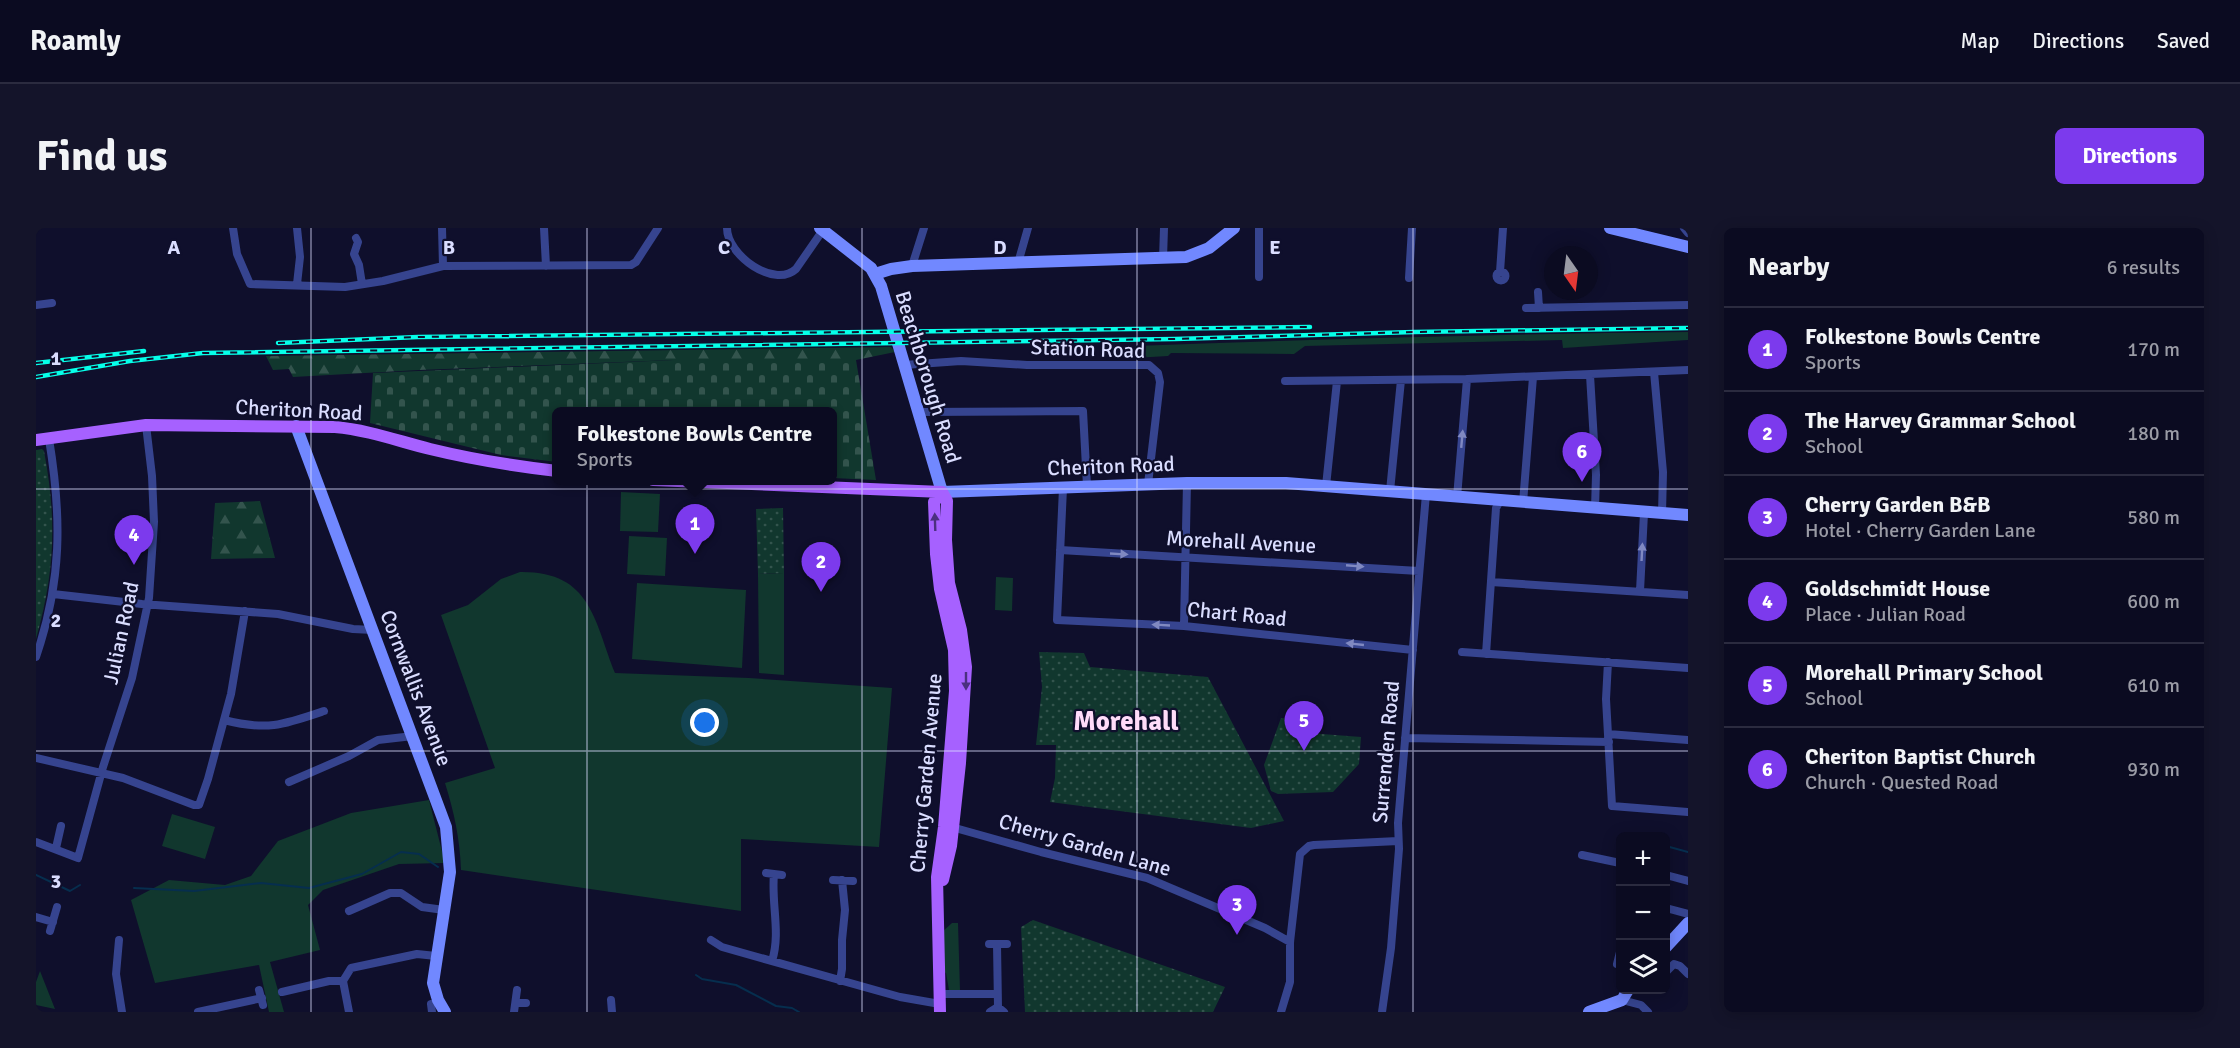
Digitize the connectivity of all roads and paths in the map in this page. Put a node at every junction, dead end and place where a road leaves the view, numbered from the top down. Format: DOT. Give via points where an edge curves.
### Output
graph roads {
  1 [pos="233,228"];
  2 [pos="297,228"];
  3 [pos="442,228"];
  4 [pos="544,228"];
  5 [pos="658,228"];
  6 [pos="728,228"];
  7 [pos="924,228"];
  8 [pos="1028,228"];
  9 [pos="1164,228"];
  10 [pos="1234,228"];
  11 [pos="1259,228"];
  12 [pos="1412,228"];
  13 [pos="1503,228"];
  14 [pos="1610,228"];
  15 [pos="1684,228"];
  16 [pos="821,229"];
  17 [pos="1688,233"];
  18 [pos="356,238"];
  19 [pos="1688,247"];
  20 [pos="1163,259"];
  21 [pos="1018,263"];
  22 [pos="443,266"];
  23 [pos="546,266"];
  24 [pos="912,266"];
  25 [pos="1500,272"];
  26 [pos="875,274"];
  27 [pos="1259,277"];
  28 [pos="1409,278"];
  29 [pos="297,284"];
  30 [pos="362,284"];
  31 [pos="1538,292"];
  32 [pos="52,303"];
  33 [pos="36,305"];
  34 [pos="1688,305"];
  35 [pos="1526,308"];
  36 [pos="1539,308"];
  37 [pos="904,365"];
  38 [pos="1688,370"];
  39 [pos="1654,372"];
  40 [pos="1590,375"];
  41 [pos="1533,377"];
  42 [pos="1467,379"];
  43 [pos="1401,380"];
  44 [pos="1285,381"];
  45 [pos="1337,381"];
  46 [pos="918,412"];
  47 [pos="146,425"];
  48 [pos="296,426"];
  49 [pos="42,440"];
  50 [pos="552,470"];
  51 [pos="1187,483"];
  52 [pos="1148,484"];
  53 [pos="773,485"];
  54 [pos="1087,486"];
  55 [pos="1326,486"];
  56 [pos="1063,488"];
  57 [pos="1390,491"];
  58 [pos="942,492"];
  59 [pos="1426,494"];
  60 [pos="1457,497"];
  61 [pos="1500,501"];
  62 [pos="1523,503"];
  63 [pos="1595,509"];
  64 [pos="1644,513"];
  65 [pos="1662,514"];
  66 [pos="1688,515"];
  67 [pos="1060,550"];
  68 [pos="1186,557"];
  69 [pos="1419,571"];
  70 [pos="1491,582"];
  71 [pos="1640,591"];
  72 [pos="53,594"];
  73 [pos="1688,595"];
  74 [pos="148,604"];
  75 [pos="245,610"];
  76 [pos="1184,626"];
  77 [pos="373,630"];
  78 [pos="1413,650"];
  79 [pos="1462,652"];
  80 [pos="1486,654"];
  81 [pos="36,657"];
  82 [pos="1608,662"];
  83 [pos="1688,668"];
  84 [pos="324,711"];
  85 [pos="224,720"];
  86 [pos="413,736"];
  87 [pos="1405,738"];
  88 [pos="1609,738"];
  89 [pos="1688,740"];
  90 [pos="36,758"];
  91 [pos="101,773"];
  92 [pos="289,782"];
  93 [pos="1688,812"];
  94 [pos="954,813"];
  95 [pos="62,826"];
  96 [pos="948,826"];
  97 [pos="967,830"];
  98 [pos="1398,841"];
  99 [pos="36,842"];
  100 [pos="951,842"];
  101 [pos="56,848"];
  102 [pos="1582,855"];
  103 [pos="1616,862"];
  104 [pos="774,874"];
  105 [pos="1670,876"];
  106 [pos="853,880"];
  107 [pos="1688,880"];
  108 [pos="938,902"];
  109 [pos="57,907"];
  110 [pos="1670,909"];
  111 [pos="444,910"];
  112 [pos="349,911"];
  113 [pos="1688,914"];
  114 [pos="36,917"];
  115 [pos="1688,923"];
  116 [pos="119,940"];
  117 [pos="711,940"];
  118 [pos="1290,942"];
  119 [pos="1670,942"];
  120 [pos="998,944"];
  121 [pos="436,956"];
  122 [pos="772,961"];
  123 [pos="1670,968"];
  124 [pos="1688,974"];
  125 [pos="343,981"];
  126 [pos="840,981"];
  127 [pos="518,990"];
  128 [pos="282,992"];
  129 [pos="997,994"];
  130 [pos="1625,995"];
  131 [pos="261,998"];
  132 [pos="611,1000"];
  133 [pos="526,1003"];
  134 [pos="940,1004"];
  135 [pos="515,1008"];
  136 [pos="997,1010"];
  137 [pos="208,1011"];
  138 [pos="609,1011"];
  139 [pos="122,1012"];
  140 [pos="198,1012"];
  141 [pos="349,1012"];
  142 [pos="445,1012"];
  143 [pos="1281,1012"];
  144 [pos="1382,1012"];
  145 [pos="1589,1012"];
  146 [pos="1648,1012"];
  1 -- 29 [label="street" via="237,254 250,284"];
  2 -- 29 [label="street"];
  3 -- 22 [label="street"];
  4 -- 23 [label="street"];
  5 -- 23 [label="street" via="631,265"];
  6 -- 16 [label="street" via="730,243 739,256 780,277 796,269"];
  7 -- 24 [label="street"];
  8 -- 21 [label="street"];
  9 -- 20 [label="street"];
  10 -- 20 [label="street" via="1193,256"];
  11 -- 27 [label="street"];
  12 -- 28 [label="street"];
  13 -- 25 [label="street"];
  14 -- 19 [label="street" via="1659,235"];
  15 -- 17 [label="street"];
  16 -- 26 [label="street"];
  18 -- 30 [label="street" via="354,254"];
  20 -- 21 [label="street"];
  21 -- 24 [label="street"];
  22 -- 23 [label="street"];
  22 -- 30 [label="street"];
  24 -- 26 [label="street"];
  26 -- 37 [label="street, Beachborough Road"];
  29 -- 30 [label="street"];
  31 -- 36 [label="street"];
  32 -- 33 [label="street"];
  34 -- 36 [label="street"];
  35 -- 36 [label="street"];
  37 -- 46 [label="street, Beachborough Road"];
  37 -- 52 [label="street, Station Road" via="962,361 1149,365 1158,373 1160,382"];
  38 -- 39 [label="street"];
  39 -- 40 [label="street"];
  39 -- 65 [label="street" via="1663,472"];
  40 -- 41 [label="street"];
  40 -- 63 [label="street"];
  41 -- 42 [label="street"];
  41 -- 62 [label="street"];
  42 -- 43 [label="street"];
  60 -- 42 [label="street, one-way"];
  43 -- 45 [label="street"];
  43 -- 57 [label="street"];
  44 -- 45 [label="street"];
  45 -- 55 [label="street"];
  46 -- 54 [label="street" via="1087,411"];
  46 -- 58 [label="street, Beachborough Road"];
  47 -- 48 [label="main road, Cheriton Road"];
  47 -- 49 [label="main road, Cheriton Road"];
  47 -- 74 [label="street, Julian Road" via="154,522"];
  48 -- 50 [label="main road, Cheriton Road" via="357,429 442,452"];
  48 -- 77 [label="street, Cornwallis Avenue"];
  49 -- 72 [label="street" via="58,529"];
  51 -- 52 [label="street, Cheriton Road"];
  51 -- 55 [label="street, Cheriton Road"];
  51 -- 68 [label="street"];
  52 -- 54 [label="street, Cheriton Road"];
  53 -- 58 [label="main road, Cheriton Road"];
  54 -- 56 [label="street, Cheriton Road"];
  55 -- 57 [label="street, Cheriton Road"];
  56 -- 58 [label="street, Cheriton Road"];
  56 -- 67 [label="street"];
  57 -- 59 [label="street, Cheriton Road"];
  58 -- 94 [label="main road, Cherry Garden Avenue, one-way" via="947,501 949,583 966,667"];
  96 -- 58 [label="main road, Cherry Garden Avenue, one-way" via="956,668 937,570 934,502"];
  59 -- 60 [label="street, Cheriton Road"];
  59 -- 69 [label="street, Surrenden Road"];
  60 -- 61 [label="street, Cheriton Road"];
  61 -- 62 [label="street, Cheriton Road"];
  61 -- 70 [label="street" via="1496,508"];
  62 -- 63 [label="street, Cheriton Road"];
  63 -- 64 [label="street, Cheriton Road"];
  64 -- 65 [label="street, Cheriton Road"];
  71 -- 64 [label="street, one-way"];
  65 -- 66 [label="street, Cheriton Road"];
  67 -- 68 [label="street, Morehall Avenue, one-way"];
  76 -- 67 [label="street, Chart Road, one-way" via="1057,620"];
  68 -- 69 [label="street, Morehall Avenue, one-way"];
  68 -- 76 [label="street"];
  69 -- 78 [label="street, Surrenden Road"];
  70 -- 71 [label="street"];
  70 -- 80 [label="street"];
  71 -- 73 [label="street"];
  72 -- 74 [label="street"];
  72 -- 81 [label="street"];
  74 -- 75 [label="street"];
  74 -- 91 [label="street, Julian Road" via="132,678"];
  75 -- 77 [label="street"];
  75 -- 85 [label="street"];
  78 -- 76 [label="street, Chart Road, one-way"];
  77 -- 86 [label="street, Cornwallis Avenue"];
  78 -- 87 [label="street, Surrenden Road"];
  79 -- 80 [label="street"];
  80 -- 82 [label="street"];
  82 -- 83 [label="street"];
  82 -- 88 [label="street"];
  84 -- 85 [label="street" via="273,726"];
  85 -- 91 [label="street" via="201,803 194,806 144,785"];
  86 -- 92 [label="street" via="378,740 303,781"];
  86 -- 111 [label="street, Cornwallis Avenue" via="449,843 450,872"];
  87 -- 88 [label="street"];
  87 -- 98 [label="street, Surrenden Road"];
  88 -- 89 [label="street"];
  88 -- 93 [label="street" via="1612,806"];
  90 -- 91 [label="street"];
  91 -- 101 [label="street, Julian Road" via="78,858"];
  94 -- 96 [label="main road, Cherry Garden Avenue"];
  94 -- 97 [label="street, Cherry Garden Lane"];
  95 -- 101 [label="street"];
  96 -- 97 [label="street, Cherry Garden Lane"];
  96 -- 100 [label="main road, Cherry Garden Avenue"];
  96 -- 108 [label="main road, Cherry Garden Avenue" via="937,877"];
  97 -- 100 [label="street, Cherry Garden Lane"];
  97 -- 118 [label="street, Cherry Garden Lane" via="1147,878"];
  98 -- 118 [label="street" via="1314,845 1305,849 1299,861"];
  98 -- 144 [label="street, Surrenden Road" via="1389,974"];
  99 -- 101 [label="street"];
  100 -- 108 [label="main road, Cherry Garden Avenue"];
  102 -- 103 [label="street"];
  104 -- 122 [label="street" via="777,933"];
  105 -- 107 [label="street"];
  106 -- 126 [label="street" via="838,880 845,910"];
  108 -- 134 [label="main road, Cherry Garden Avenue"];
  109 -- 114 [label="street" via="52,926"];
  110 -- 113 [label="street"];
  111 -- 112 [label="street" via="422,906 400,893 390,893"];
  111 -- 121 [label="street, Cornwallis Avenue"];
  115 -- 119 [label="street"];
  116 -- 139 [label="street" via="116,974"];
  117 -- 122 [label="street" via="722,947"];
  118 -- 143 [label="street" via="1290,982"];
  120 -- 129 [label="street"];
  121 -- 125 [label="street" via="417,954 358,966 348,971"];
  121 -- 142 [label="street, Cornwallis Avenue" via="434,988"];
  122 -- 126 [label="street"];
  123 -- 124 [label="street" via="1674,964 1680,966"];
  125 -- 128 [label="street"];
  125 -- 141 [label="street"];
  126 -- 134 [label="street"];
  127 -- 135 [label="street"];
  129 -- 134 [label="street"];
  129 -- 136 [label="street"];
  130 -- 145 [label="street"];
  130 -- 146 [label="street"];
  131 -- 137 [label="street"];
  132 -- 138 [label="street"];
  133 -- 135 [label="street"];
  137 -- 140 [label="street"];
}
